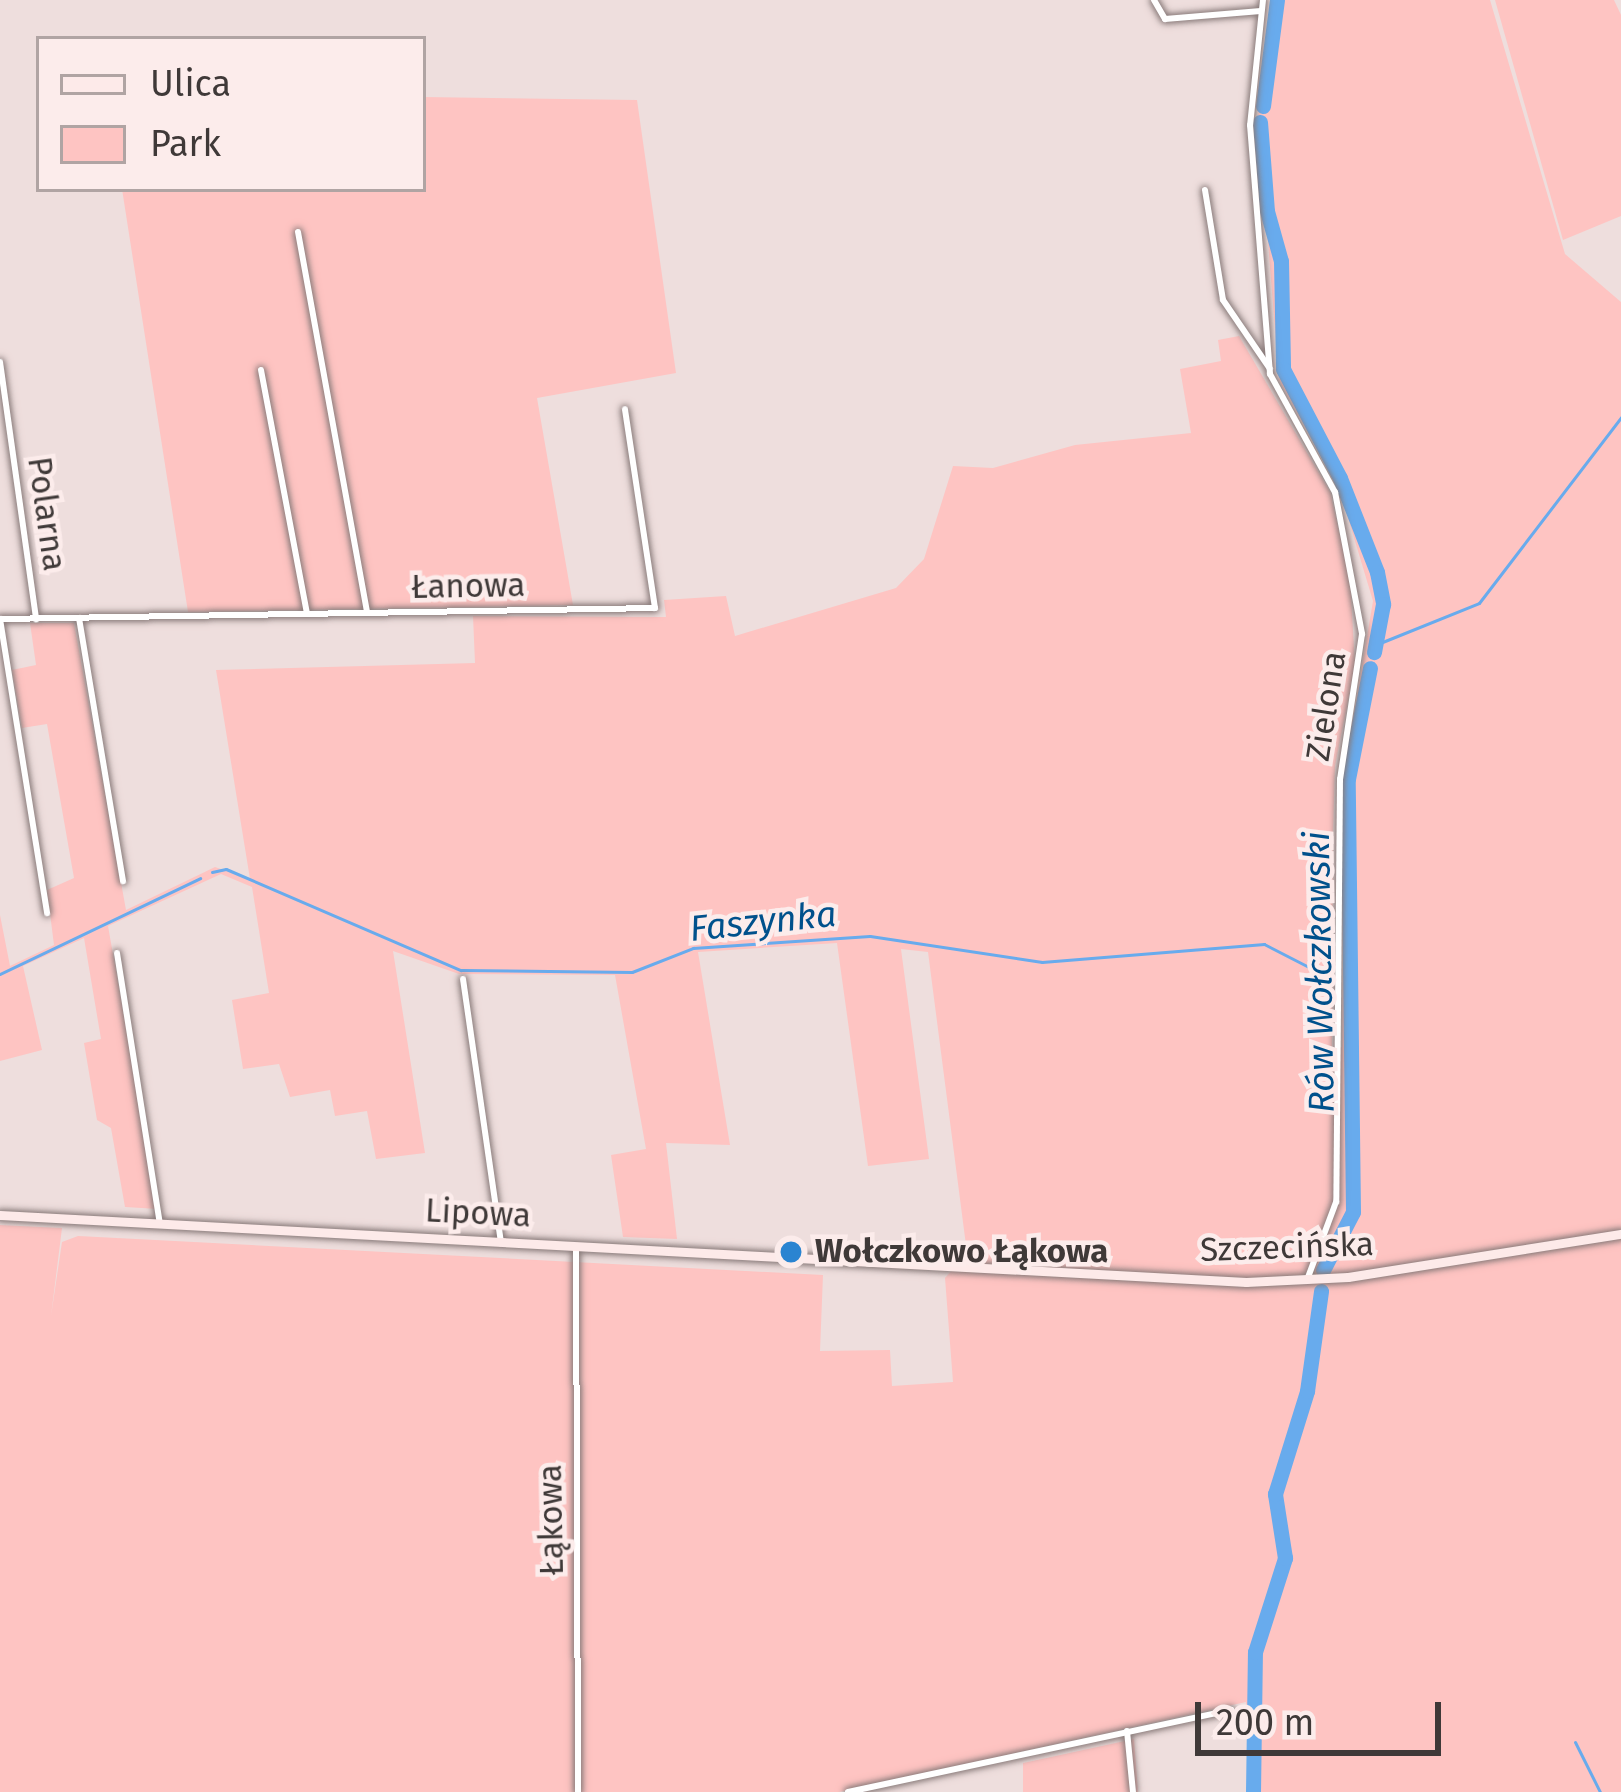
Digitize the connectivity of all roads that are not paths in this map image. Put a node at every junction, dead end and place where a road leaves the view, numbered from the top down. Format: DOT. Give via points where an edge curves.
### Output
graph roads {
  1 [pos="1154,0"];
  2 [pos="1263,0"];
  3 [pos="1262,11"];
  4 [pos="1204,190"];
  5 [pos="298,232"];
  6 [pos="0,362"];
  7 [pos="1270,369"];
  8 [pos="261,370"];
  9 [pos="625,409"];
  10 [pos="2,418"];
  11 [pos="367,613"];
  12 [pos="307,614"];
  13 [pos="79,618"];
  14 [pos="0,619"];
  15 [pos="36,619"];
  16 [pos="124,881"];
  17 [pos="47,913"];
  18 [pos="117,953"];
  19 [pos="463,980"];
  20 [pos="0,1215"];
  21 [pos="160,1223"];
  22 [pos="1621,1234"];
  23 [pos="501,1243"];
  24 [pos="576,1247"];
  25 [pos="952,1267"];
  26 [pos="1307,1280"];
  27 [pos="1231,1710"];
  28 [pos="1126,1731"];
  29 [pos="578,1792"];
  30 [pos="848,1792"];
  31 [pos="1133,1792"];
  1 -- 3 [label="street" via="1165,19"];
  2 -- 3 [label="street, Zielona"];
  3 -- 7 [label="street, Zielona" via="1250,125"];
  4 -- 7 [label="street, Zielona" via="1223,300"];
  5 -- 11 [label="street"];
  6 -- 10 [label="street, Polarna"];
  7 -- 26 [label="street, Zielona" via="1335,492 1362,634 1340,779 1336,1202"];
  8 -- 12 [label="street"];
  9 -- 11 [label="street, Łanowa" via="655,608"];
  10 -- 15 [label="street, Polarna"];
  11 -- 12 [label="street, Łanowa"];
  12 -- 13 [label="street, Łanowa"];
  13 -- 15 [label="street, Łanowa"];
  13 -- 16 [label="street"];
  14 -- 15 [label="street, Łanowa"];
  14 -- 17 [label="street, Łanowa"];
  18 -- 21 [label="street"];
  19 -- 23 [label="street"];
  20 -- 21 [label="street, Lipowa"];
  21 -- 23 [label="street, Lipowa"];
  22 -- 26 [label="street, Szczecińska"];
  23 -- 24 [label="street, Lipowa"];
  24 -- 25 [label="street, Lipowa"];
  24 -- 29 [label="street, Łąkowa"];
  25 -- 26 [label="street, Szczecińska"];
  27 -- 28 [label="street"];
  28 -- 30 [label="street"];
  28 -- 31 [label="street"];
}
